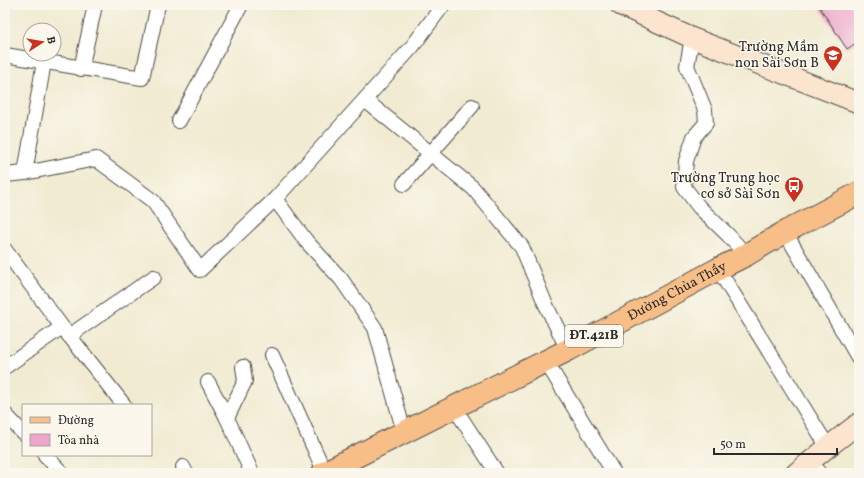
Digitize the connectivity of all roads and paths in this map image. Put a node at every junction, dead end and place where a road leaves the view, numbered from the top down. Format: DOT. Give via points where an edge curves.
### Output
graph roads {
  1 [pos="95,5"];
  2 [pos="158,5"];
  3 [pos="241,5"];
  4 [pos="443,5"];
  5 [pos="620,5"];
  6 [pos="648,11"];
  7 [pos="692,38"];
  8 [pos="5,55"];
  9 [pos="22,58"];
  10 [pos="44,62"];
  11 [pos="81,69"];
  12 [pos="365,100"];
  13 [pos="859,103"];
  14 [pos="472,106"];
  15 [pos="179,121"];
  16 [pos="432,153"];
  17 [pos="25,173"];
  18 [pos="5,175"];
  19 [pos="404,184"];
  20 [pos="275,199"];
  21 [pos="857,199"];
  22 [pos="785,232"];
  23 [pos="5,250"];
  24 [pos="746,255"];
  25 [pos="718,269"];
  26 [pos="154,277"];
  27 [pos="66,332"];
  28 [pos="568,350"];
  29 [pos="272,355"];
  30 [pos="859,359"];
  31 [pos="546,360"];
  32 [pos="5,367"];
  33 [pos="243,368"];
  34 [pos="208,382"];
  35 [pos="123,404"];
  36 [pos="454,407"];
  37 [pos="5,414"];
  38 [pos="227,418"];
  39 [pos="859,423"];
  40 [pos="22,432"];
  41 [pos="404,432"];
  42 [pos="828,447"];
  43 [pos="45,456"];
  44 [pos="808,469"];
  45 [pos="62,473"];
  46 [pos="252,473"];
  47 [pos="324,473"];
  48 [pos="496,473"];
  49 [pos="614,473"];
  1 -- 11 [label="street"];
  2 -- 11 [label="street" via="142,78"];
  3 -- 15 [label="street"];
  4 -- 12 [label="street" via="412,47"];
  5 -- 6 [label="street"];
  6 -- 7 [label="street"];
  7 -- 13 [label="street"];
  7 -- 24 [label="street" via="687,66 705,110 706,123 694,137 686,161 684,187 699,207"];
  8 -- 9 [label="street"];
  10 -- 11 [label="street"];
  10 -- 17 [label="street"];
  12 -- 16 [label="street"];
  12 -- 20 [label="street"];
  14 -- 16 [label="street"];
  16 -- 19 [label="street"];
  16 -- 28 [label="street" via="473,188 522,248"];
  17 -- 18 [label="street"];
  17 -- 20 [label="street" via="96,159 153,201 200,270"];
  20 -- 41 [label="street" via="307,242 341,279 375,328"];
  21 -- 22 [label="main road, Đường Chùa Thầy / ĐT.421B"];
  22 -- 24 [label="main road, Đường Chùa Thầy / ĐT.421B"];
  22 -- 30 [label="street"];
  23 -- 27 [label="street"];
  24 -- 25 [label="main road, Đường Chùa Thầy / ĐT.421B"];
  25 -- 28 [label="main road, Đường Chùa Thầy / ĐT.421B"];
  25 -- 42 [label="street"];
  26 -- 27 [label="street"];
  27 -- 32 [label="street"];
  27 -- 35 [label="street"];
  28 -- 31 [label="main road, Đường Chùa Thầy / ĐT.421B"];
  29 -- 47 [label="street"];
  31 -- 36 [label="main road, Đường Chùa Thầy / ĐT.421B"];
  31 -- 49 [label="street"];
  33 -- 38 [label="street" via="245,381"];
  34 -- 38 [label="street"];
  36 -- 41 [label="main road, Đường Chùa Thầy / ĐT.421B"];
  36 -- 48 [label="street"];
  37 -- 40 [label="street"];
  38 -- 46 [label="street"];
  39 -- 42 [label="street"];
  41 -- 47 [label="main road, Đường Chùa Thầy / ĐT.421B"];
  42 -- 44 [label="street"];
  43 -- 45 [label="street"];
}
